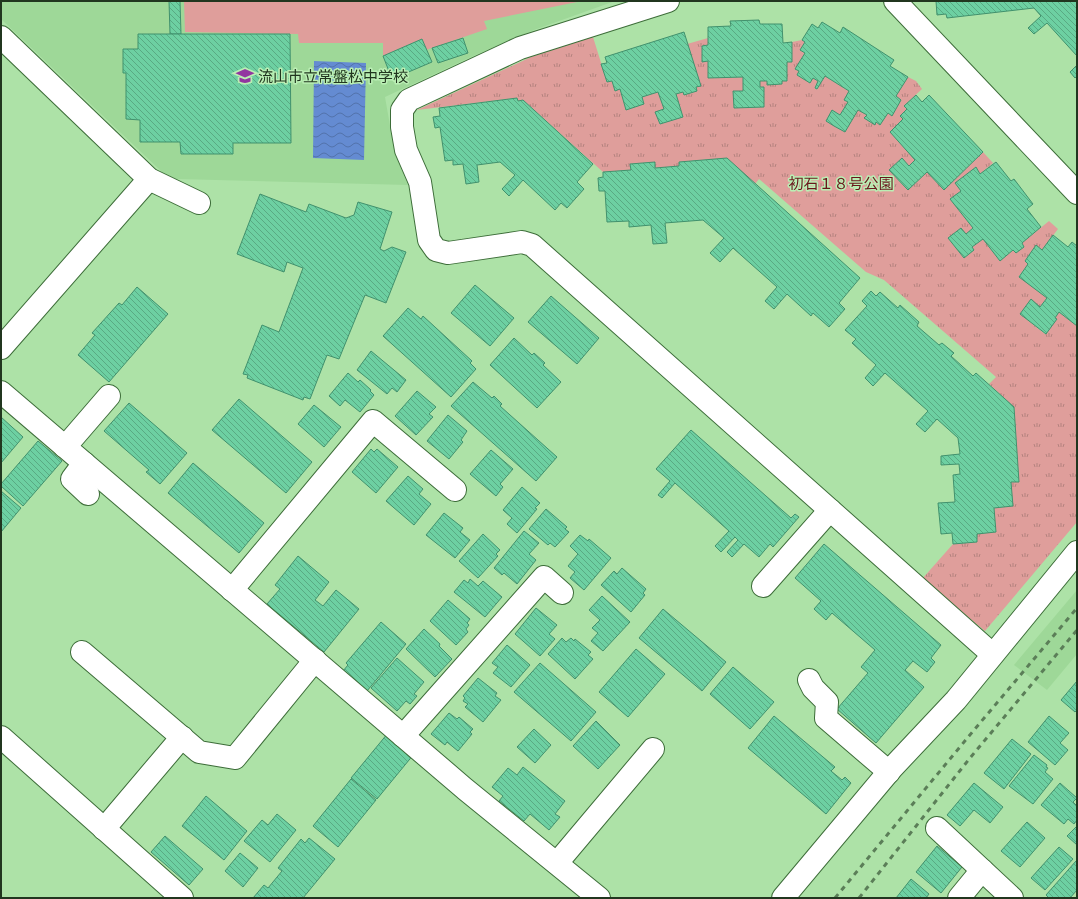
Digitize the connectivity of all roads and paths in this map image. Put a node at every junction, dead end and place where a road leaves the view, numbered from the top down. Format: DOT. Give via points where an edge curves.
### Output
graph roads {
  1 [pos="668,1"];
  2 [pos="895,1"];
  3 [pos="1,37"];
  4 [pos="149,179"];
  5 [pos="1077,193"];
  6 [pos="199,203"];
  7 [pos="1,348"];
  8 [pos="1,392"];
  9 [pos="109,396"];
  10 [pos="65,447"];
  11 [pos="84,463"];
  12 [pos="455,490"];
  13 [pos="88,494"];
  14 [pos="823,498"];
  15 [pos="1077,552"];
  16 [pos="764,586"];
  17 [pos="232,590"];
  18 [pos="562,593"];
  19 [pos="82,652"];
  20 [pos="992,654"];
  21 [pos="315,660"];
  22 [pos="809,680"];
  23 [pos="403,736"];
  24 [pos="1,737"];
  25 [pos="182,737"];
  26 [pos="653,749"];
  27 [pos="889,772"];
  28 [pos="937,828"];
  29 [pos="104,829"];
  30 [pos="557,863"];
  31 [pos="982,870"];
  32 [pos="182,898"];
  33 [pos="599,898"];
  34 [pos="783,898"];
  35 [pos="959,898"];
  36 [pos="1012,898"];
  1 -- 14 [label="street" via="520,48 409,100 402,110 402,126 406,150 431,208 429,240 450,262 522,242 532,245 624,315"];
  2 -- 5 [label="street"];
  3 -- 4 [label="street"];
  4 -- 6 [label="street"];
  4 -- 7 [label="street"];
  8 -- 10 [label="street"];
  9 -- 10 [label="street"];
  10 -- 11 [label="street"];
  11 -- 13 [label="street" via="72,479"];
  11 -- 17 [label="street"];
  12 -- 17 [label="street" via="374,421"];
  14 -- 16 [label="street"];
  14 -- 20 [label="street" via="868,536"];
  15 -- 20 [label="street"];
  17 -- 21 [label="street"];
  18 -- 23 [label="street" via="544,577"];
  19 -- 25 [label="street"];
  20 -- 27 [label="street" via="956,700"];
  21 -- 23 [label="street"];
  21 -- 25 [label="street" via="296,697 235,758 199,752"];
  22 -- 27 [label="street" via="827,702 826,718"];
  23 -- 30 [label="street" via="465,790"];
  24 -- 29 [label="street"];
  25 -- 29 [label="street"];
  26 -- 30 [label="street"];
  27 -- 34 [label="street"];
  28 -- 31 [label="street"];
  29 -- 32 [label="street"];
  30 -- 33 [label="street"];
  31 -- 35 [label="street"];
  31 -- 36 [label="street"];
}
